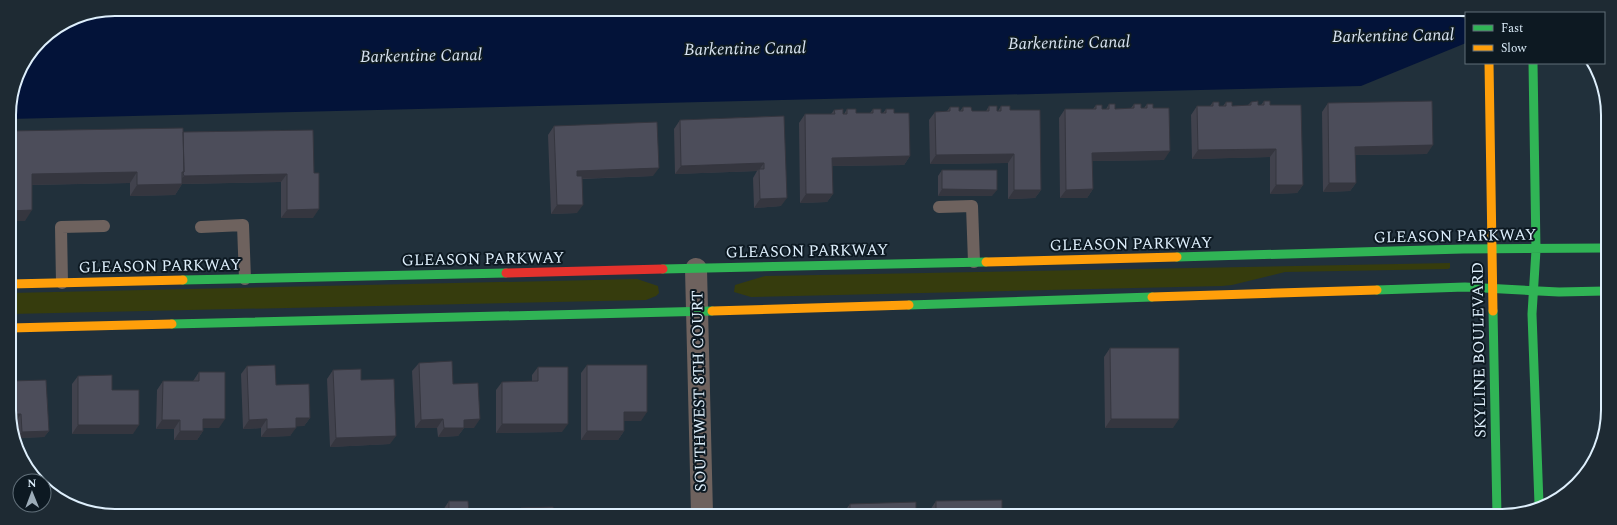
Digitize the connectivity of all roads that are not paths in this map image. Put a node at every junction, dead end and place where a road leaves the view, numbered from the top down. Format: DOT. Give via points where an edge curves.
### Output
graph roads {
  1 [pos="1489,64"];
  2 [pos="1533,64"];
  3 [pos="938,207"];
  4 [pos="104,226"];
  5 [pos="200,227"];
  6 [pos="1601,248"];
  7 [pos="1493,249"];
  8 [pos="1536,250"];
  9 [pos="974,262"];
  10 [pos="696,269"];
  11 [pos="245,279"];
  12 [pos="62,283"];
  13 [pos="16,284"];
  14 [pos="1494,289"];
  15 [pos="1534,291"];
  16 [pos="1601,291"];
  17 [pos="697,310"];
  18 [pos="16,328"];
  19 [pos="1540,501"];
  20 [pos="702,509"];
  21 [pos="1497,509"];
  1 -- 7 [label="main road, SKYLINE BOULEVARD"];
  2 -- 8 [label="main road"];
  3 -- 9 [label="lane" via="972,206"];
  4 -- 12 [label="lane" via="61,227"];
  5 -- 11 [label="lane" via="243,225"];
  6 -- 8 [label="main road, GLEASON PARKWAY"];
  7 -- 8 [label="main road, GLEASON PARKWAY"];
  7 -- 9 [label="main road, GLEASON PARKWAY"];
  7 -- 14 [label="main road, SKYLINE BOULEVARD"];
  8 -- 15 [label="main road"];
  9 -- 10 [label="main road, GLEASON PARKWAY"];
  10 -- 11 [label="main road, GLEASON PARKWAY"];
  10 -- 17 [label="street, SOUTHWEST 8TH COURT"];
  11 -- 12 [label="main road, GLEASON PARKWAY"];
  12 -- 13 [label="main road, GLEASON PARKWAY"];
  14 -- 15 [label="main road"];
  14 -- 17 [label="main road" via="1465,287 801,310"];
  14 -- 21 [label="main road, SKYLINE BOULEVARD"];
  15 -- 16 [label="main road"];
  15 -- 19 [label="main road" via="1532,314"];
  17 -- 18 [label="main road"];
  17 -- 20 [label="street, SOUTHWEST 8TH COURT"];
}
